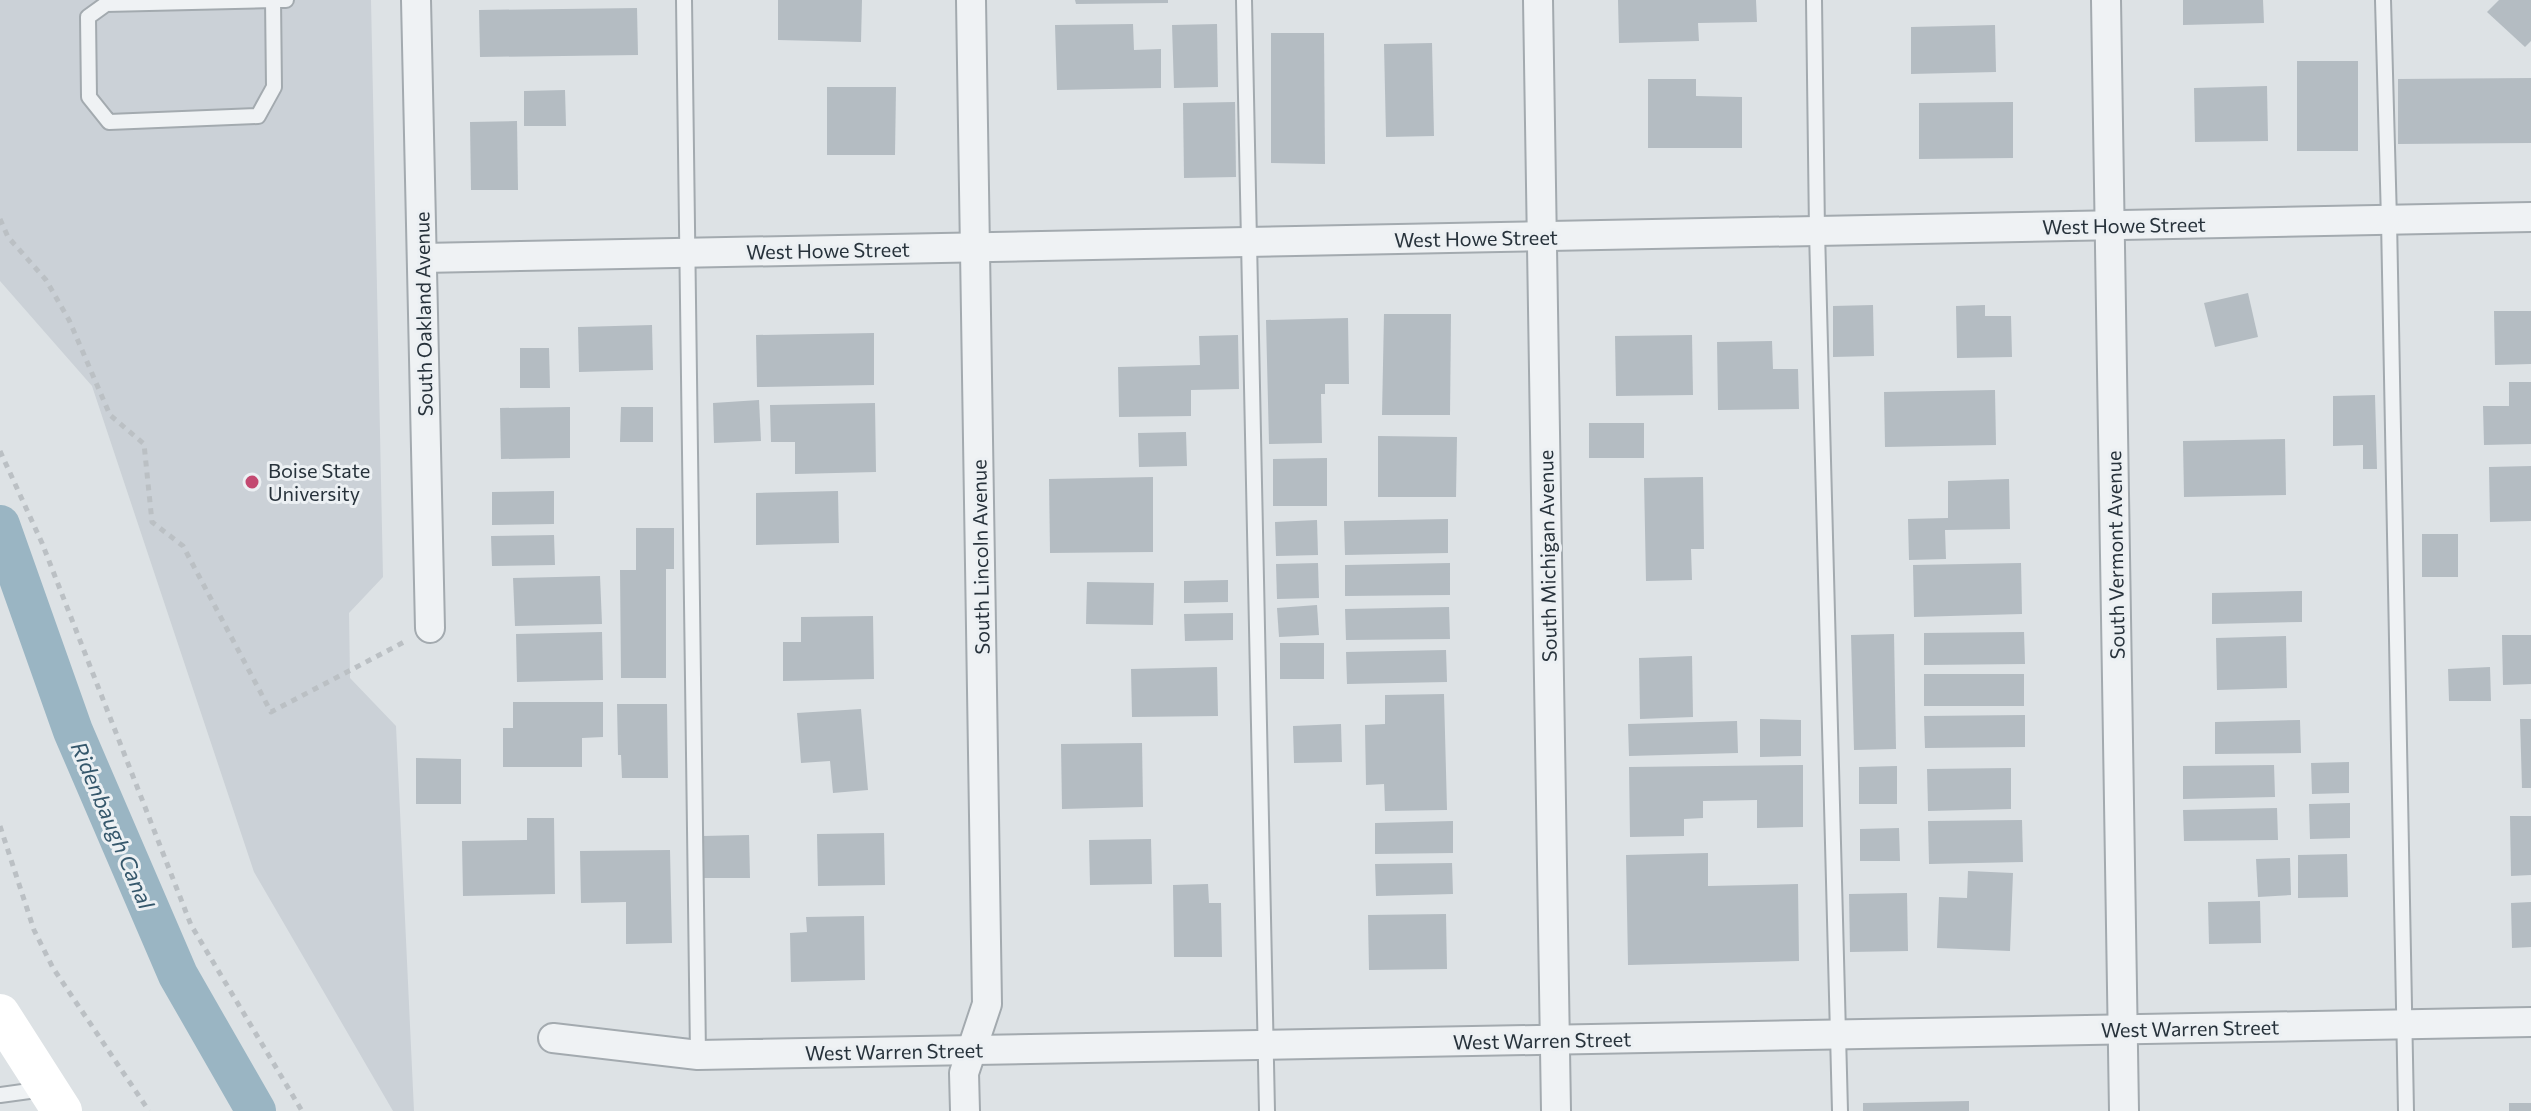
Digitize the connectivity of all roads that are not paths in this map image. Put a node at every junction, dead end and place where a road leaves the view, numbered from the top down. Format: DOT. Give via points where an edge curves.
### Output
graph roads {
  1 [pos="273,0"];
  2 [pos="286,0"];
  3 [pos="416,0"];
  4 [pos="684,0"];
  5 [pos="971,0"];
  6 [pos="1244,0"];
  7 [pos="1538,0"];
  8 [pos="1814,0"];
  9 [pos="2106,0"];
  10 [pos="2383,0"];
  11 [pos="2531,217"];
  12 [pos="2389,220"];
  13 [pos="2110,226"];
  14 [pos="1817,231"];
  15 [pos="1542,236"];
  16 [pos="1248,242"];
  17 [pos="975,247"];
  18 [pos="686,253"];
  19 [pos="422,258"];
  20 [pos="430,628"];
  21 [pos="0,1014"];
  22 [pos="2531,1022"];
  23 [pos="2405,1024"];
  24 [pos="2123,1029"];
  25 [pos="1838,1034"];
  26 [pos="553,1038"];
  27 [pos="1555,1040"];
  28 [pos="1267,1045"];
  29 [pos="973,1049"];
  30 [pos="698,1055"];
  31 [pos="0,1095"];
  32 [pos="55,1100"];
  33 [pos="965,1111"];
  34 [pos="1267,1111"];
  35 [pos="1556,1111"];
  36 [pos="1840,1111"];
  37 [pos="2124,1111"];
  38 [pos="2406,1111"];
  1 -- 1 [label="lane" via="106,4 88,17 89,97 109,122 258,116 274,87"];
  1 -- 2 [label="lane"];
  3 -- 19 [label="street, South Oakland Avenue"];
  4 -- 18 [label="lane"];
  5 -- 17 [label="street, South Lincoln Avenue"];
  6 -- 16 [label="lane"];
  7 -- 15 [label="street, South Michigan Avenue"];
  8 -- 14 [label="lane"];
  9 -- 13 [label="street, South Vermont Avenue"];
  10 -- 12 [label="lane"];
  11 -- 12 [label="street, West Howe Street"];
  12 -- 13 [label="street, West Howe Street"];
  12 -- 23 [label="lane"];
  13 -- 14 [label="street, West Howe Street"];
  13 -- 24 [label="street, South Vermont Avenue"];
  14 -- 15 [label="street, West Howe Street"];
  14 -- 25 [label="lane"];
  15 -- 16 [label="street, West Howe Street"];
  15 -- 27 [label="street, South Michigan Avenue"];
  16 -- 17 [label="street, West Howe Street"];
  16 -- 28 [label="lane"];
  17 -- 18 [label="street, West Howe Street"];
  17 -- 29 [label="street, South Lincoln Avenue" via="987,1004"];
  18 -- 19 [label="street, West Howe Street"];
  18 -- 30 [label="lane"];
  19 -- 20 [label="street, South Oakland Avenue"];
  21 -- 32 [label="main road"];
  22 -- 23 [label="street, West Warren Street"];
  23 -- 24 [label="street, West Warren Street"];
  23 -- 38 [label="lane"];
  24 -- 25 [label="street, West Warren Street"];
  24 -- 37 [label="street, South Vermont Avenue"];
  25 -- 27 [label="street, West Warren Street"];
  25 -- 36 [label="lane"];
  26 -- 30 [label="street, West Warren Street"];
  27 -- 28 [label="street, West Warren Street"];
  27 -- 35 [label="street, South Michigan Avenue"];
  28 -- 29 [label="street, West Warren Street"];
  28 -- 34 [label="lane"];
  29 -- 30 [label="street, West Warren Street"];
  29 -- 33 [label="street, South Lincoln Avenue" via="964,1073"];
  31 -- 32 [label="lane"];
}
